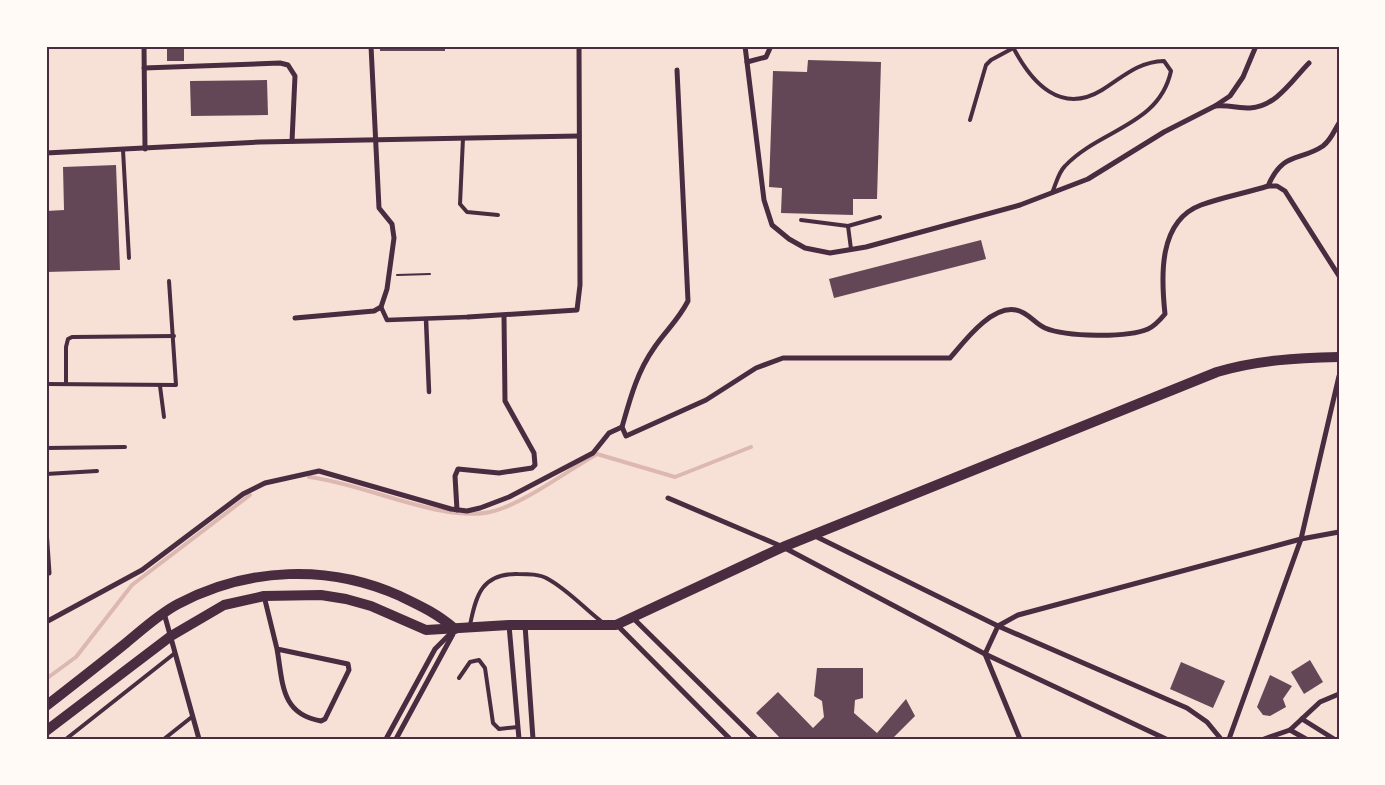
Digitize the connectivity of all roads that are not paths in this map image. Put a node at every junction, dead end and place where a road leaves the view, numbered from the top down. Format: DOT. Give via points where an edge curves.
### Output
graph roads {
  1 [pos="144,46"];
  2 [pos="371,46"];
  3 [pos="579,46"];
  4 [pos="745,46"];
  5 [pos="771,46"];
  6 [pos="1256,46"];
  7 [pos="1016,48"];
  8 [pos="747,62"];
  9 [pos="1309,63"];
  10 [pos="144,68"];
  11 [pos="678,70"];
  12 [pos="1215,106"];
  13 [pos="970,120"];
  14 [pos="1339,123"];
  15 [pos="579,136"];
  16 [pos="463,138"];
  17 [pos="374,140"];
  18 [pos="292,141"];
  19 [pos="145,149"];
  20 [pos="123,150"];
  21 [pos="46,153"];
  22 [pos="1268,186"];
  23 [pos="1052,194"];
  24 [pos="498,215"];
  25 [pos="880,217"];
  26 [pos="801,220"];
  27 [pos="848,226"];
  28 [pos="851,249"];
  29 [pos="129,258"];
  30 [pos="1339,276"];
  31 [pos="169,282"];
  32 [pos="381,307"];
  33 [pos="504,316"];
  34 [pos="468,317"];
  35 [pos="295,318"];
  36 [pos="426,319"];
  37 [pos="174,336"];
  38 [pos="1339,357"];
  39 [pos="1339,376"];
  40 [pos="46,384"];
  41 [pos="66,384"];
  42 [pos="160,386"];
  43 [pos="429,392"];
  44 [pos="164,417"];
  45 [pos="622,426"];
  46 [pos="125,447"];
  47 [pos="46,448"];
  48 [pos="97,470"];
  49 [pos="46,474"];
  50 [pos="668,498"];
  51 [pos="457,510"];
  52 [pos="46,530"];
  53 [pos="1339,532"];
  54 [pos="813,535"];
  55 [pos="1301,539"];
  56 [pos="783,547"];
  57 [pos="49,573"];
  58 [pos="264,596"];
  59 [pos="164,613"];
  60 [pos="633,618"];
  61 [pos="46,622"];
  62 [pos="508,625"];
  63 [pos="525,625"];
  64 [pos="605,625"];
  65 [pos="616,625"];
  66 [pos="998,626"];
  67 [pos="470,628"];
  68 [pos="456,629"];
  69 [pos="171,636"];
  70 [pos="277,649"];
  71 [pos="175,652"];
  72 [pos="985,654"];
  73 [pos="459,678"];
  74 [pos="1339,694"];
  75 [pos="46,706"];
  76 [pos="193,716"];
  77 [pos="1302,719"];
  78 [pos="518,727"];
  79 [pos="1290,730"];
  80 [pos="46,731"];
  81 [pos="66,739"];
  82 [pos="164,739"];
  83 [pos="199,739"];
  84 [pos="386,739"];
  85 [pos="396,739"];
  86 [pos="519,739"];
  87 [pos="533,739"];
  88 [pos="730,739"];
  89 [pos="756,739"];
  90 [pos="1020,739"];
  91 [pos="1166,739"];
  92 [pos="1222,739"];
  93 [pos="1229,739"];
  94 [pos="1264,739"];
  95 [pos="1306,739"];
  96 [pos="1334,739"];
  1 -- 10 [label="street"];
  2 -- 17 [label="street"];
  3 -- 15 [label="street"];
  4 -- 8 [label="street"];
  5 -- 8 [label="street" via="766,57"];
  6 -- 12 [label="street" via="1243,77 1230,96"];
  7 -- 13 [label="lane" via="986,65"];
  7 -- 23 [label="lane" via="1031,77 1051,95 1077,99 1101,90 1139,65 1151,61 1164,61 1171,71 1168,86 1156,105 1104,137 1066,166"];
  8 -- 28 [label="street" via="764,200 772,225 805,248 830,253"];
  9 -- 12 [label="street" via="1286,89 1264,104 1252,108 1232,104"];
  10 -- 18 [label="street" via="288,65 295,76"];
  10 -- 19 [label="street"];
  11 -- 45 [label="street" via="688,302 640,370"];
  12 -- 23 [label="street" via="1164,132 1088,179"];
  14 -- 22 [label="street" via="1323,146 1282,164"];
  15 -- 16 [label="street"];
  15 -- 33 [label="street" via="580,285 577,310"];
  16 -- 17 [label="street"];
  16 -- 24 [label="lane" via="460,204 467,212"];
  17 -- 18 [label="street"];
  17 -- 32 [label="street" via="379,208 392,224 394,238 390,275"];
  18 -- 19 [label="street"];
  19 -- 20 [label="street"];
  20 -- 21 [label="street"];
  20 -- 29 [label="lane"];
  22 -- 30 [label="street" via="1285,190"];
  22 -- 45 [label="street" via="1199,206 1176,222 1163,261 1165,314 1148,329 1073,335 1042,327 1016,309 990,316 950,358 783,358 756,368 706,400 644,429 626,436"];
  23 -- 28 [label="street"];
  25 -- 27 [label="lane"];
  26 -- 27 [label="lane"];
  27 -- 28 [label="lane"];
  31 -- 37 [label="lane"];
  32 -- 35 [label="street" via="374,311"];
  32 -- 36 [label="street" via="388,320"];
  33 -- 34 [label="street"];
  33 -- 51 [label="street" via="505,401 534,453 535,465 499,473 458,469 455,476"];
  34 -- 36 [label="street"];
  36 -- 43 [label="street"];
  37 -- 41 [label="lane" via="72,337 66,347"];
  37 -- 42 [label="lane" via="176,385"];
  38 -- 54 [label="main road" via="1285,358 1217,372"];
  39 -- 55 [label="street"];
  40 -- 41 [label="lane"];
  41 -- 42 [label="lane"];
  42 -- 44 [label="lane"];
  45 -- 51 [label="street" via="609,433 593,452 509,497 480,508"];
  46 -- 47 [label="lane"];
  48 -- 49 [label="lane"];
  50 -- 56 [label="street"];
  51 -- 61 [label="street" via="319,471 264,483 243,494 154,562"];
  52 -- 57 [label="street"];
  53 -- 55 [label="street"];
  54 -- 56 [label="main road"];
  54 -- 66 [label="street"];
  55 -- 66 [label="street" via="1018,615"];
  55 -- 93 [label="street"];
  56 -- 60 [label="main road"];
  56 -- 72 [label="street"];
  58 -- 68 [label="main road" via="296,594 346,598 426,630"];
  58 -- 69 [label="main road" via="224,605"];
  58 -- 70 [label="street"];
  59 -- 68 [label="main road" via="217,586 243,579 314,574 350,578 378,586 437,613"];
  59 -- 69 [label="street"];
  59 -- 75 [label="main road"];
  60 -- 65 [label="main road"];
  60 -- 89 [label="street"];
  62 -- 63 [label="main road"];
  62 -- 67 [label="main road"];
  62 -- 78 [label="street"];
  63 -- 64 [label="main road"];
  63 -- 87 [label="street"];
  64 -- 65 [label="main road"];
  64 -- 67 [label="lane" via="548,579 530,574 507,574 489,580 480,593"];
  65 -- 88 [label="street"];
  66 -- 72 [label="street"];
  66 -- 92 [label="street" via="1186,708 1207,722"];
  67 -- 68 [label="main road"];
  68 -- 84 [label="street" via="435,649"];
  68 -- 85 [label="street"];
  69 -- 71 [label="street"];
  69 -- 80 [label="main road"];
  70 -- 70 [label="street" via="348,664 349,670 321,722 293,709 286,701"];
  71 -- 76 [label="street"];
  71 -- 81 [label="lane"];
  72 -- 90 [label="street"];
  72 -- 91 [label="street"];
  73 -- 78 [label="lane" via="470,662 480,660 485,668 493,723 499,729"];
  74 -- 77 [label="street" via="1320,702"];
  76 -- 82 [label="lane"];
  76 -- 83 [label="street"];
  77 -- 79 [label="street"];
  77 -- 96 [label="street"];
  78 -- 86 [label="street"];
  79 -- 94 [label="street"];
  79 -- 95 [label="street"];
}
